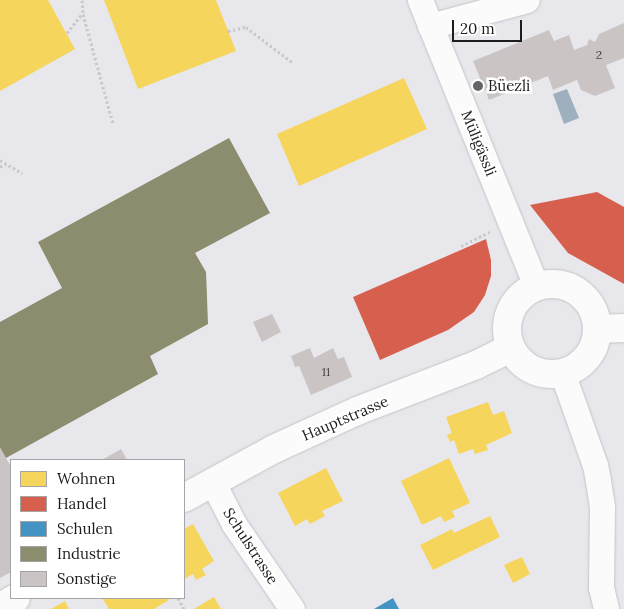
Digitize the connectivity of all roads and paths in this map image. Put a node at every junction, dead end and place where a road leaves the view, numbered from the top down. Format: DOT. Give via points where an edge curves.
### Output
graph roads {
  1 [pos="82,0"];
  2 [pos="420,0"];
  3 [pos="528,0"];
  4 [pos="83,14"];
  5 [pos="430,26"];
  6 [pos="228,31"];
  7 [pos="67,33"];
  8 [pos="292,62"];
  9 [pos="113,124"];
  10 [pos="0,160"];
  11 [pos="6,164"];
  12 [pos="0,167"];
  13 [pos="22,173"];
  14 [pos="486,234"];
  15 [pos="461,246"];
  16 [pos="536,286"];
  17 [pos="624,328"];
  18 [pos="597,329"];
  19 [pos="511,348"];
  20 [pos="562,372"];
  21 [pos="212,481"];
  22 [pos="185,497"];
  23 [pos="14,599"];
  24 [pos="0,607"];
  25 [pos="292,609"];
  26 [pos="606,609"];
  1 -- 4 [label="path"];
  2 -- 5 [label="street, Müligässli"];
  3 -- 5 [label="street"];
  4 -- 7 [label="path"];
  4 -- 9 [label="path"];
  5 -- 16 [label="street, Müligässli"];
  6 -- 8 [label="path" via="246,27"];
  10 -- 11 [label="path"];
  11 -- 12 [label="path"];
  11 -- 13 [label="path"];
  14 -- 15 [label="path"];
  16 -- 18 [label="main road" via="565,285 578,292 589,302"];
  16 -- 19 [label="main road" via="523,294 508,319"];
  17 -- 18 [label="main road"];
  18 -- 20 [label="main road" via="591,352 583,361"];
  19 -- 20 [label="main road" via="533,369 550,374"];
  19 -- 21 [label="main road, Hauptstrasse" via="357,411"];
  20 -- 26 [label="street" via="595,465 602,507 601,587"];
  21 -- 22 [label="main road, Hauptstrasse"];
  21 -- 25 [label="street, Schulstrasse" via="234,524"];
  23 -- 24 [label="main road"];
}
